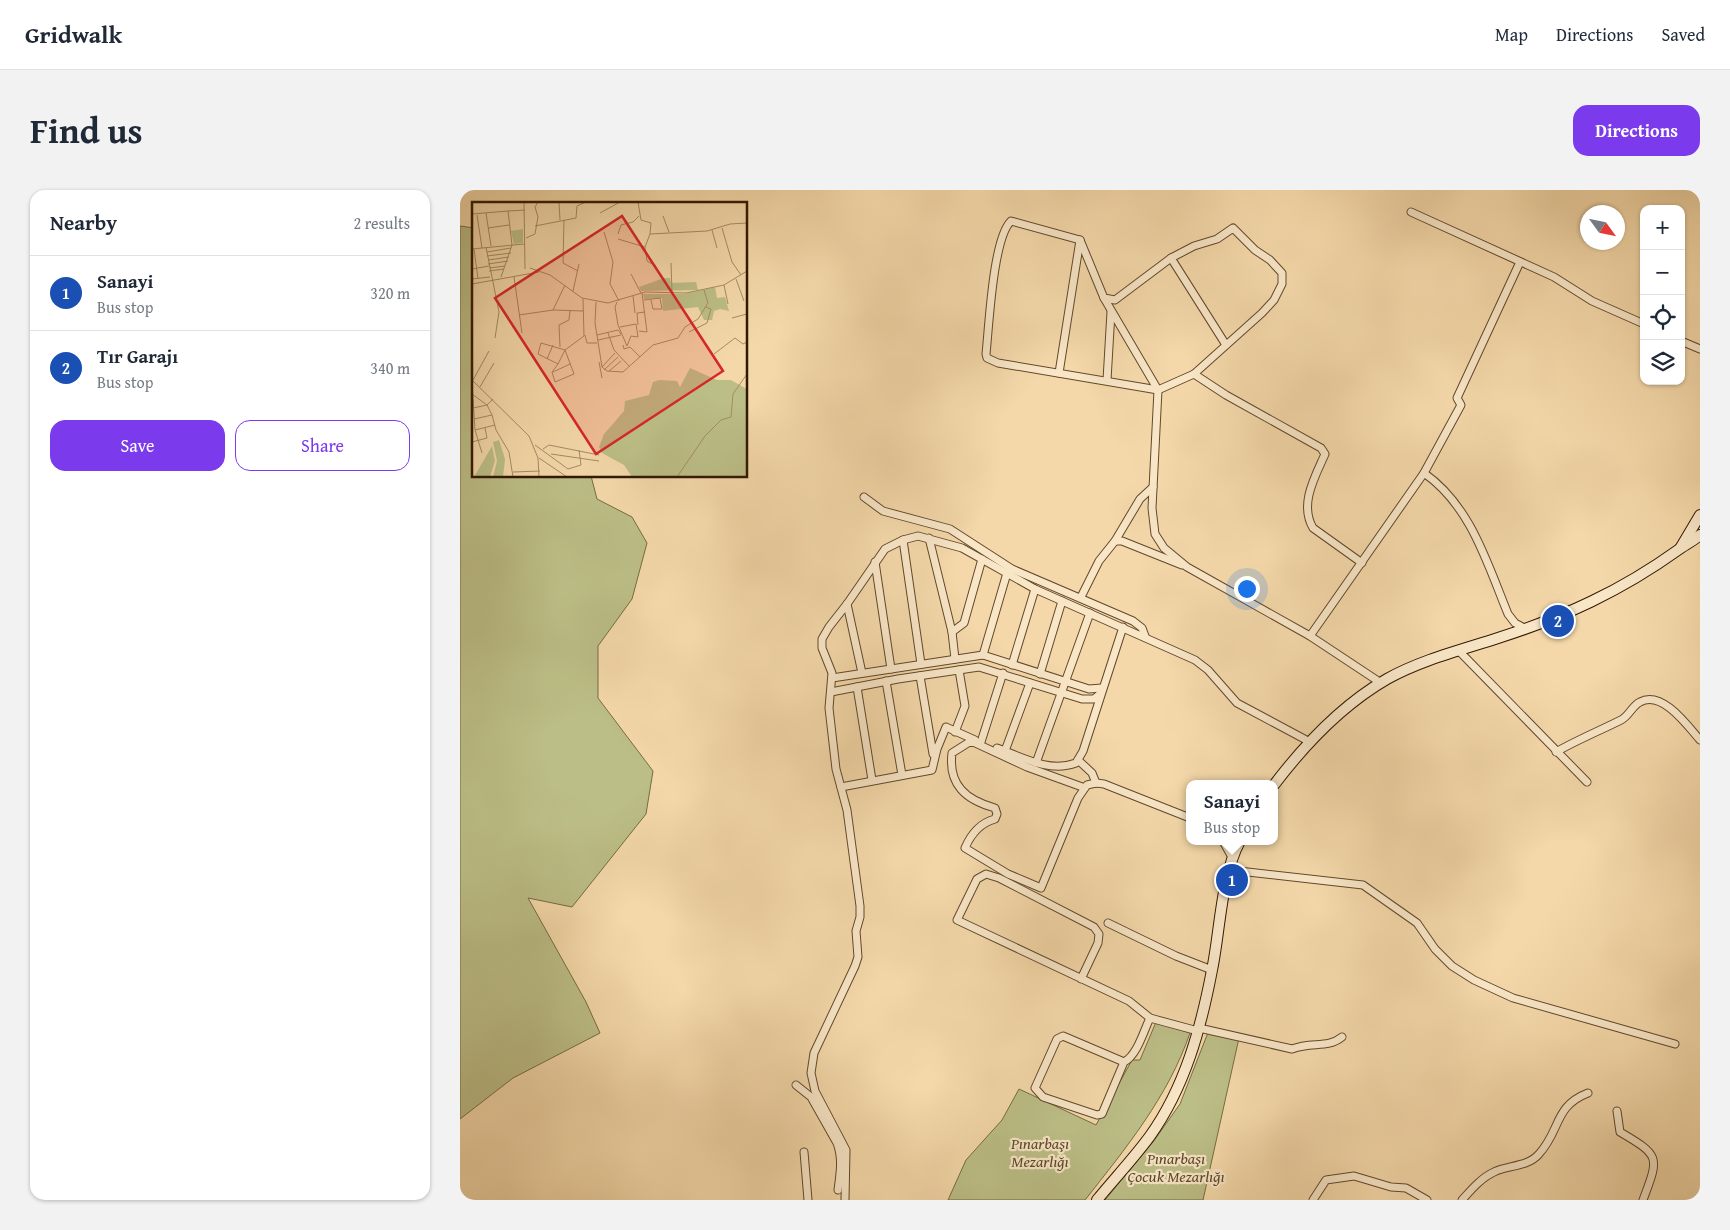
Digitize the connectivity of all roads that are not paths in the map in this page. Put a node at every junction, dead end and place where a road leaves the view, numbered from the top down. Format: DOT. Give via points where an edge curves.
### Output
graph roads {
  1 [pos="1410,212"];
  2 [pos="1080,240"];
  3 [pos="1171,258"];
  4 [pos="1520,262"];
  5 [pos="1104,298"];
  6 [pos="1111,311"];
  7 [pos="1640,322"];
  8 [pos="1685,343"];
  9 [pos="1226,345"];
  10 [pos="1700,349"];
  11 [pos="1059,373"];
  12 [pos="1194,374"];
  13 [pos="1107,380"];
  14 [pos="1158,390"];
  15 [pos="1424,473"];
  16 [pos="1153,487"];
  17 [pos="864,497"];
  18 [pos="1700,515"];
  19 [pos="1700,535"];
  20 [pos="929,538"];
  21 [pos="903,540"];
  22 [pos="1115,541"];
  23 [pos="1679,550"];
  24 [pos="982,559"];
  25 [pos="876,562"];
  26 [pos="1362,563"];
  27 [pos="1188,567"];
  28 [pos="1007,573"];
  29 [pos="1035,589"];
  30 [pos="1081,597"];
  31 [pos="1062,601"];
  32 [pos="847,604"];
  33 [pos="1090,613"];
  34 [pos="1124,627"];
  35 [pos="1526,629"];
  36 [pos="952,632"];
  37 [pos="1145,636"];
  38 [pos="1310,636"];
  39 [pos="1459,651"];
  40 [pos="983,655"];
  41 [pos="955,659"];
  42 [pos="922,664"];
  43 [pos="1012,665"];
  44 [pos="891,669"];
  45 [pos="959,670"];
  46 [pos="862,673"];
  47 [pos="1003,673"];
  48 [pos="1040,674"];
  49 [pos="920,676"];
  50 [pos="832,678"];
  51 [pos="886,681"];
  52 [pos="1066,682"];
  53 [pos="1030,683"];
  54 [pos="1381,683"];
  55 [pos="857,687"];
  56 [pos="1102,691"];
  57 [pos="831,692"];
  58 [pos="1062,692"];
  59 [pos="955,732"];
  60 [pos="1700,740"];
  61 [pos="981,742"];
  62 [pos="1310,742"];
  63 [pos="1006,751"];
  64 [pos="1556,752"];
  65 [pos="934,760"];
  66 [pos="1078,760"];
  67 [pos="1036,763"];
  68 [pos="902,775"];
  69 [pos="872,780"];
  70 [pos="1278,780"];
  71 [pos="1587,782"];
  72 [pos="1096,783"];
  73 [pos="841,787"];
  74 [pos="1085,788"];
  75 [pos="1186,817"];
  76 [pos="1225,845"];
  77 [pos="1238,845"];
  78 [pos="1233,859"];
  79 [pos="1230,870"];
  80 [pos="1108,923"];
  81 [pos="1212,970"];
  82 [pos="1081,979"];
  83 [pos="1150,1018"];
  84 [pos="1198,1030"];
  85 [pos="1342,1037"];
  86 [pos="1675,1044"];
  87 [pos="1124,1062"];
  88 [pos="796,1085"];
  89 [pos="1588,1093"];
  90 [pos="1616,1111"];
  91 [pos="804,1152"];
  92 [pos="838,1190"];
  93 [pos="808,1200"];
  94 [pos="845,1200"];
  95 [pos="1097,1200"];
  96 [pos="1313,1200"];
  97 [pos="1427,1200"];
  98 [pos="1462,1200"];
  99 [pos="1643,1200"];
  1 -- 4 [label="street"];
  2 -- 5 [label="street"];
  2 -- 11 [label="street"];
  2 -- 11 [label="street" via="1011,221 1006,226 997,253 987,358 998,363"];
  3 -- 5 [label="street" via="1115,300"];
  3 -- 9 [label="street"];
  3 -- 9 [label="street" via="1217,239 1233,228 1282,273 1282,284 1274,300"];
  4 -- 7 [label="street"];
  4 -- 15 [label="street" via="1457,398 1460,405"];
  5 -- 6 [label="street"];
  6 -- 13 [label="street"];
  6 -- 14 [label="street"];
  8 -- 10 [label="street"];
  9 -- 12 [label="street"];
  11 -- 13 [label="street"];
  12 -- 14 [label="street"];
  12 -- 26 [label="street" via="1321,448 1325,454 1311,486 1309,521 1313,528"];
  13 -- 14 [label="street"];
  14 -- 16 [label="street"];
  15 -- 26 [label="street"];
  15 -- 35 [label="street" via="1441,485 1464,513 1508,614 1515,624"];
  16 -- 22 [label="street" via="1140,499"];
  16 -- 27 [label="street" via="1155,534 1164,548"];
  17 -- 30 [label="street" via="882,511 950,530 1012,569"];
  18 -- 23 [label="main road"];
  19 -- 23 [label="main road"];
  20 -- 21 [label="street" via="918,536"];
  20 -- 24 [label="street" via="962,548"];
  20 -- 36 [label="street"];
  21 -- 25 [label="street" via="885,549"];
  21 -- 42 [label="street"];
  22 -- 27 [label="street"];
  22 -- 30 [label="street" via="1098,562"];
  23 -- 35 [label="main road" via="1630,583"];
  24 -- 28 [label="street"];
  24 -- 36 [label="street" via="964,623"];
  25 -- 32 [label="street"];
  25 -- 44 [label="street"];
  26 -- 38 [label="street"];
  27 -- 38 [label="street"];
  28 -- 29 [label="street"];
  28 -- 40 [label="street"];
  29 -- 31 [label="street"];
  29 -- 43 [label="street"];
  30 -- 37 [label="street" via="1133,621 1142,628"];
  31 -- 33 [label="street"];
  31 -- 48 [label="street"];
  32 -- 46 [label="street"];
  32 -- 50 [label="street" via="822,640"];
  33 -- 34 [label="street"];
  33 -- 52 [label="street"];
  34 -- 37 [label="street"];
  34 -- 56 [label="street"];
  35 -- 39 [label="main road"];
  36 -- 41 [label="street"];
  37 -- 62 [label="street" via="1195,660 1237,704"];
  38 -- 54 [label="street"];
  39 -- 54 [label="main road" via="1423,663"];
  39 -- 64 [label="street"];
  40 -- 41 [label="street"];
  40 -- 43 [label="street"];
  41 -- 42 [label="street"];
  42 -- 44 [label="street"];
  43 -- 48 [label="street"];
  44 -- 46 [label="street"];
  45 -- 47 [label="street" via="979,667"];
  45 -- 49 [label="street"];
  45 -- 59 [label="street" via="965,706"];
  46 -- 50 [label="street"];
  47 -- 53 [label="street"];
  47 -- 61 [label="street"];
  48 -- 52 [label="street"];
  49 -- 51 [label="street"];
  49 -- 65 [label="street"];
  50 -- 57 [label="street"];
  51 -- 55 [label="street"];
  51 -- 68 [label="street"];
  52 -- 56 [label="street"];
  52 -- 58 [label="street"];
  53 -- 58 [label="street"];
  53 -- 63 [label="street"];
  54 -- 62 [label="main road" via="1350,704"];
  55 -- 57 [label="street"];
  55 -- 69 [label="street"];
  56 -- 58 [label="street" via="1094,699 1082,699"];
  56 -- 66 [label="street"];
  57 -- 73 [label="street" via="830,722"];
  58 -- 67 [label="street"];
  59 -- 61 [label="street"];
  59 -- 65 [label="street" via="946,727"];
  60 -- 64 [label="street" via="1676,713 1658,700 1647,698 1633,707 1624,719"];
  61 -- 63 [label="street"];
  62 -- 70 [label="main road"];
  63 -- 67 [label="street"];
  64 -- 71 [label="street"];
  65 -- 68 [label="street" via="932,770"];
  66 -- 67 [label="street" via="1068,766"];
  66 -- 72 [label="street"];
  68 -- 69 [label="street"];
  69 -- 73 [label="street"];
  72 -- 74 [label="street"];
  72 -- 75 [label="street"];
  73 -- 94 [label="street" via="855,854 860,906 856,931 858,957 814,1053 810,1073 815,1091 846,1150"];
  74 -- 74 [label="street" via="1041,888 1008,874 965,848 969,838 997,814 994,808 964,793 954,781 950,767 952,754 971,741 1027,767"];
  76 -- 78 [label="street"];
  77 -- 78 [label="main road"];
  78 -- 79 [label="main road"];
  79 -- 81 [label="main road"];
  79 -- 86 [label="street" via="1363,885 1416,923 1452,966 1474,980 1513,998"];
  80 -- 81 [label="street"];
  81 -- 84 [label="main road"];
  82 -- 82 [label="street" via="957,920 977,879 986,874 999,878 1094,927 1099,934 1098,943"];
  82 -- 83 [label="street" via="1129,1001"];
  83 -- 84 [label="street"];
  83 -- 87 [label="street" via="1138,1044"];
  84 -- 85 [label="street" via="1292,1048 1307,1043 1334,1044"];
  84 -- 95 [label="main road" via="1193,1052 1151,1136"];
  87 -- 87 [label="street" via="1063,1036 1056,1039 1035,1088 1043,1097 1102,1114"];
  88 -- 92 [label="street" via="811,1097 840,1151"];
  89 -- 98 [label="street" via="1569,1102 1563,1109 1539,1154 1512,1168 1492,1173"];
  90 -- 99 [label="street" via="1620,1132 1653,1156 1655,1166"];
  91 -- 93 [label="street"];
  96 -- 97 [label="street" via="1326,1180 1354,1176 1406,1188"];
}
